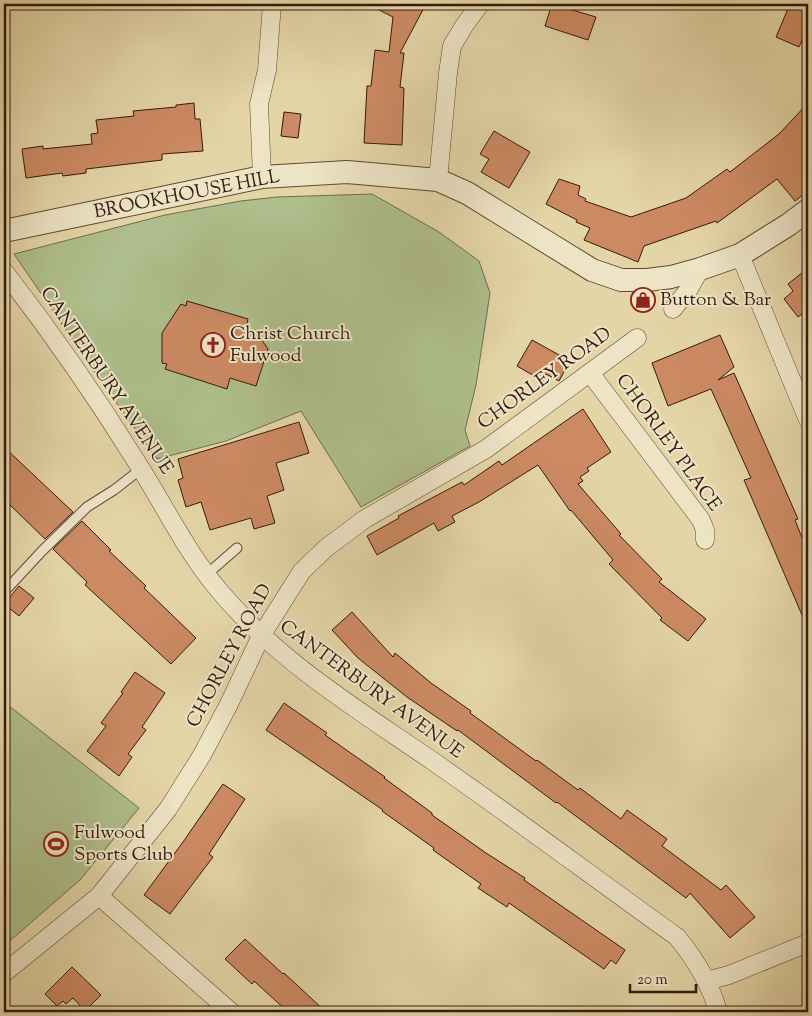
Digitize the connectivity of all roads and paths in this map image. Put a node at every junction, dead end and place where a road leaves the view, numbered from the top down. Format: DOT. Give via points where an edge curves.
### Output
graph roads {
  1 [pos="272,4"];
  2 [pos="480,4"];
  3 [pos="262,178"];
  4 [pos="438,180"];
  5 [pos="808,210"];
  6 [pos="4,231"];
  7 [pos="740,255"];
  8 [pos="700,270"];
  9 [pos="4,271"];
  10 [pos="673,309"];
  11 [pos="637,338"];
  12 [pos="590,372"];
  13 [pos="808,420"];
  14 [pos="142,469"];
  15 [pos="705,540"];
  16 [pos="237,548"];
  17 [pos="206,574"];
  18 [pos="4,592"];
  19 [pos="261,636"];
  20 [pos="98,896"];
  21 [pos="808,943"];
  22 [pos="4,973"];
  23 [pos="706,981"];
  24 [pos="231,1012"];
  25 [pos="718,1012"];
  1 -- 3 [label="street" via="267,70 259,104"];
  2 -- 4 [label="street" via="452,46"];
  3 -- 4 [label="street, BROOKHOUSE HILL" via="347,172"];
  3 -- 6 [label="street, BROOKHOUSE HILL"];
  4 -- 8 [label="street, BROOKHOUSE HILL" via="467,193 592,270 621,280 648,280"];
  5 -- 7 [label="street, BROOKHOUSE HILL"];
  7 -- 8 [label="street, BROOKHOUSE HILL"];
  7 -- 13 [label="street"];
  8 -- 10 [label="street"];
  9 -- 14 [label="street, CANTERBURY AVENUE" via="100,404"];
  11 -- 12 [label="street, CHORLEY ROAD"];
  12 -- 15 [label="street, CHORLEY PLACE" via="701,520"];
  12 -- 19 [label="street, CHORLEY ROAD" via="486,449 365,519 326,548 302,571"];
  14 -- 17 [label="street, CANTERBURY AVENUE"];
  14 -- 18 [label="lane" via="87,507"];
  16 -- 17 [label="lane"];
  17 -- 19 [label="street, CANTERBURY AVENUE"];
  19 -- 20 [label="street, CHORLEY ROAD" via="216,730 178,794"];
  19 -- 23 [label="street, CANTERBURY AVENUE" via="312,678 677,937 692,955"];
  20 -- 22 [label="street, CHORLEY ROAD"];
  20 -- 24 [label="street"];
  21 -- 23 [label="street"];
  23 -- 25 [label="street, CANTERBURY AVENUE"];
}
